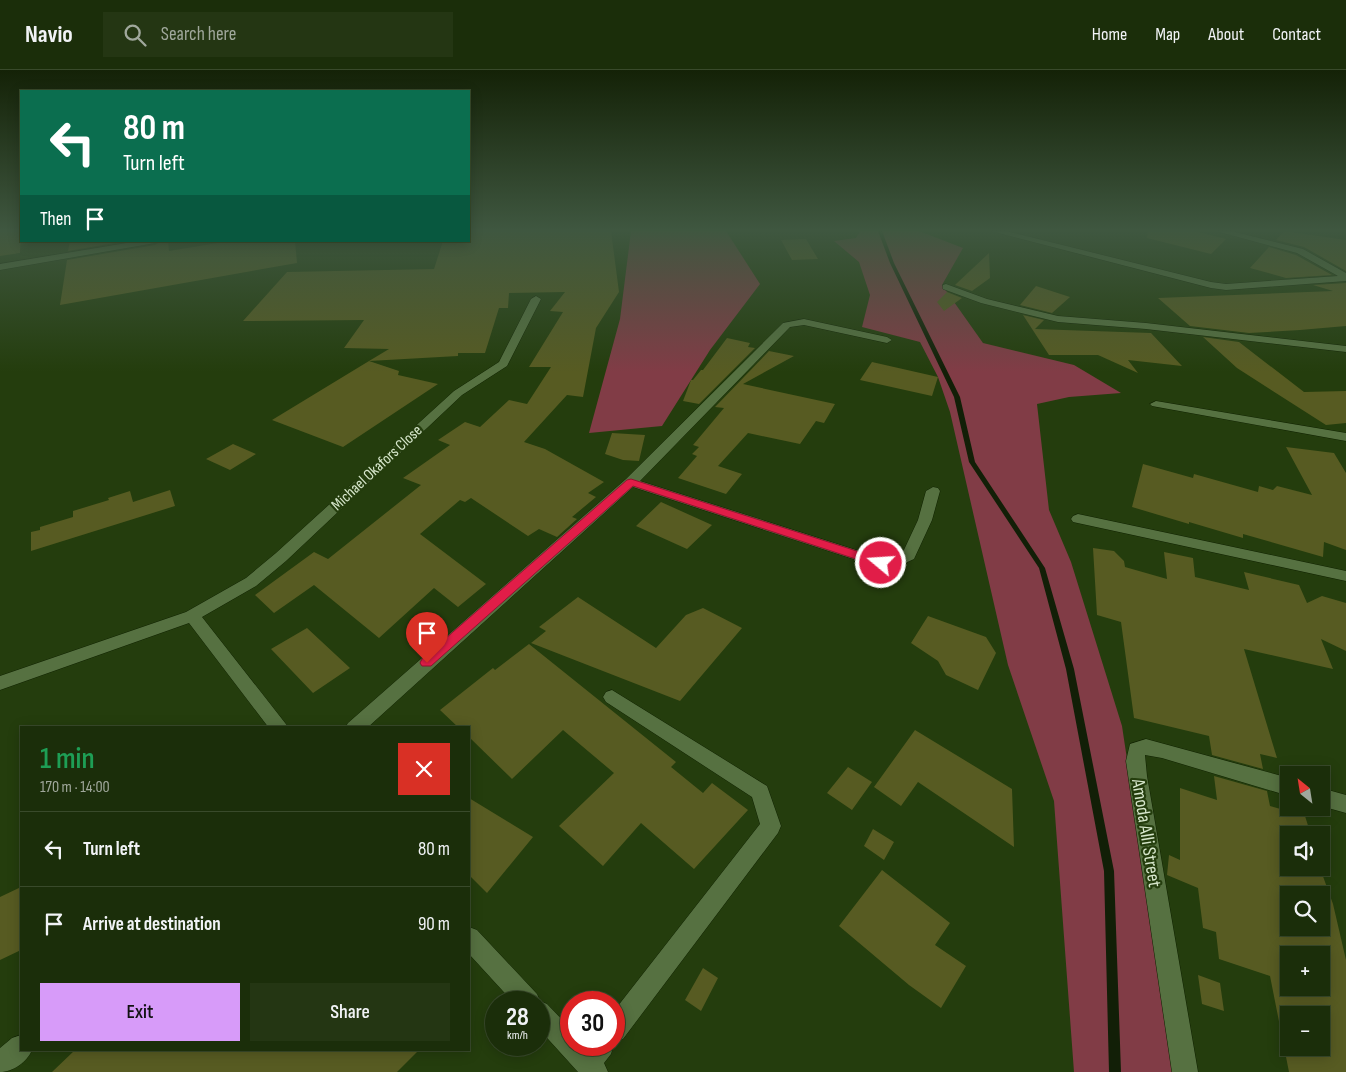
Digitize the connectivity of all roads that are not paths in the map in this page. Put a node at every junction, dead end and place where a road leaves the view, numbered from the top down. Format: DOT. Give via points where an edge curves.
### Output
graph roads {
  1 [pos="1182,278"];
  2 [pos="1346,278"];
  3 [pos="946,287"];
  4 [pos="536,299"];
  5 [pos="887,340"];
  6 [pos="1346,349"];
  7 [pos="1156,404"];
  8 [pos="1346,437"];
  9 [pos="631,482"];
  10 [pos="933,491"];
  11 [pos="1078,519"];
  12 [pos="1346,576"];
  13 [pos="192,616"];
  14 [pos="0,683"];
  15 [pos="612,697"];
  16 [pos="278,726"];
  17 [pos="356,726"];
  18 [pos="1280,784"];
  19 [pos="1330,799"];
  20 [pos="1346,804"];
  21 [pos="470,939"];
  22 [pos="520,991"];
  23 [pos="625,1016"];
  24 [pos="550,1021"];
  25 [pos="20,1048"];
  26 [pos="595,1060"];
  27 [pos="0,1064"];
  28 [pos="1185,1072"];
  1 -- 2 [label="street" via="1226,286"];
  3 -- 6 [label="street" via="992,303 1058,319"];
  4 -- 13 [label="street, Michael Okafors Close" via="503,364 458,393 251,582"];
  5 -- 9 [label="street" via="804,322 787,325"];
  7 -- 8 [label="street"];
  9 -- 10 [label="street" via="881,563 909,555 925,520"];
  9 -- 17 [label="street"];
  11 -- 12 [label="street"];
  13 -- 14 [label="street, Michael Okafors Close"];
  13 -- 16 [label="street"];
  15 -- 23 [label="street" via="760,792 771,826"];
  18 -- 28 [label="street, Amoda Alli Street" via="1162,750 1146,747 1137,750 1136,768"];
  19 -- 20 [label="street"];
  21 -- 22 [label="street"];
  24 -- 26 [label="street"];
  25 -- 27 [label="street"];
}
